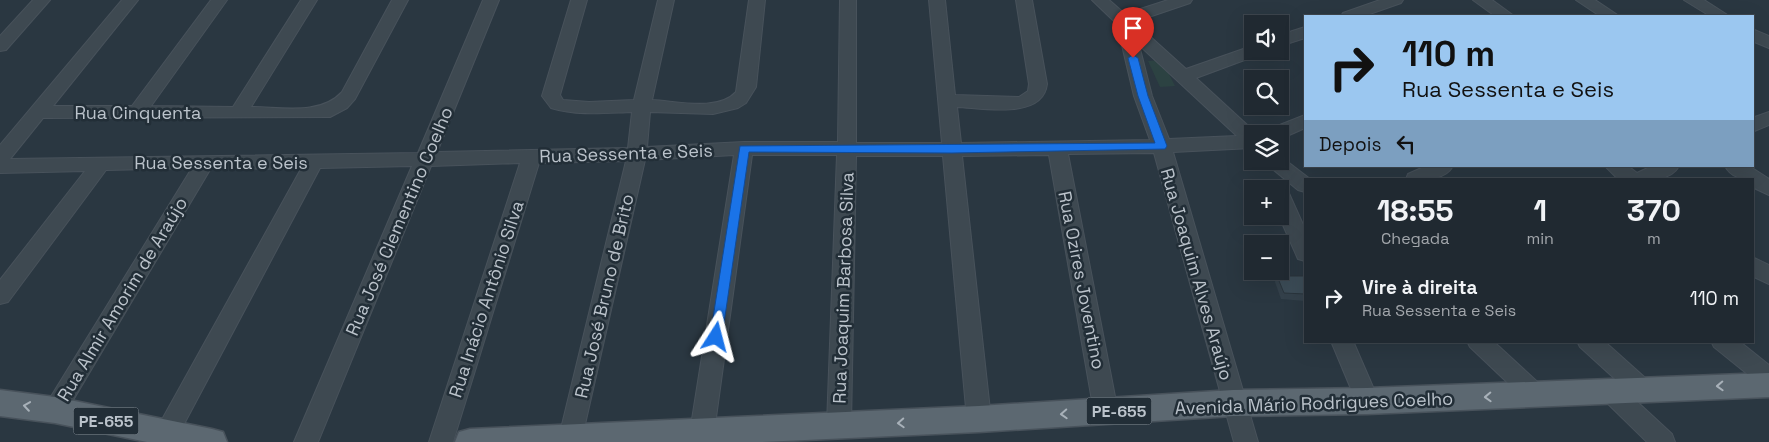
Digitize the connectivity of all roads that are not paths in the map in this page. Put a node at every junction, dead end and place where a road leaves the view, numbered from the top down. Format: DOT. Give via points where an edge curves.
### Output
graph roads {
  1 [pos="42,0"];
  2 [pos="130,0"];
  3 [pos="219,0"];
  4 [pos="309,0"];
  5 [pos="400,0"];
  6 [pos="491,0"];
  7 [pos="580,0"];
  8 [pos="666,0"];
  9 [pos="757,0"];
  10 [pos="848,0"];
  11 [pos="937,0"];
  12 [pos="1024,0"];
  13 [pos="1100,0"];
  14 [pos="1184,0"];
  15 [pos="1481,0"];
  16 [pos="1584,0"];
  17 [pos="1692,0"];
  18 [pos="1389,2"];
  19 [pos="1352,15"];
  20 [pos="1398,15"];
  21 [pos="1504,15"];
  22 [pos="1609,15"];
  23 [pos="1720,15"];
  24 [pos="1124,20"];
  25 [pos="1304,32"];
  26 [pos="1754,35"];
  27 [pos="1289,38"];
  28 [pos="1769,43"];
  29 [pos="0,46"];
  30 [pos="1244,54"];
  31 [pos="1185,76"];
  32 [pos="947,101"];
  33 [pos="642,106"];
  34 [pos="38,112"];
  35 [pos="239,112"];
  36 [pos="137,113"];
  37 [pos="1769,118"];
  38 [pos="1304,121"];
  39 [pos="1754,125"];
  40 [pos="1289,128"];
  41 [pos="1244,133"];
  42 [pos="1244,141"];
  43 [pos="1162,146"];
  44 [pos="744,148"];
  45 [pos="847,148"];
  46 [pos="1057,148"];
  47 [pos="952,150"];
  48 [pos="636,154"];
  49 [pos="532,156"];
  50 [pos="0,158"];
  51 [pos="426,159"];
  52 [pos="206,161"];
  53 [pos="314,162"];
  54 [pos="101,163"];
  55 [pos="0,166"];
  56 [pos="1442,167"];
  57 [pos="1615,167"];
  58 [pos="1668,167"];
  59 [pos="1736,167"];
  60 [pos="1287,170"];
  61 [pos="1417,178"];
  62 [pos="1631,178"];
  63 [pos="1644,178"];
  64 [pos="1753,178"];
  65 [pos="1754,179"];
  66 [pos="1304,184"];
  67 [pos="1769,188"];
  68 [pos="1289,215"];
  69 [pos="1304,251"];
  70 [pos="1754,265"];
  71 [pos="1769,276"];
  72 [pos="0,296"];
  73 [pos="1343,343"];
  74 [pos="1480,343"];
  75 [pos="1590,343"];
  76 [pos="1725,343"];
  77 [pos="1769,378"];
  78 [pos="1769,385"];
  79 [pos="1644,391"];
  80 [pos="1611,392"];
  81 [pos="1536,395"];
  82 [pos="1367,402"];
  83 [pos="0,403"];
  84 [pos="1234,403"];
  85 [pos="55,410"];
  86 [pos="1106,412"];
  87 [pos="979,419"];
  88 [pos="839,425"];
  89 [pos="702,432"];
  90 [pos="167,433"];
  91 [pos="571,437"];
  92 [pos="514,441"];
  93 [pos="212,442"];
  94 [pos="306,442"];
  95 [pos="441,442"];
  96 [pos="470,442"];
  97 [pos="1246,442"];
  98 [pos="1663,442"];
  1 -- 29 [label="street"];
  2 -- 34 [label="street"];
  3 -- 36 [label="street"];
  4 -- 35 [label="street"];
  5 -- 35 [label="street, Rua Cinquenta" via="349,96 341,104 315,114"];
  6 -- 51 [label="street, Rua José Clementino Coelho"];
  7 -- 33 [label="street" via="553,87 551,96 554,102 581,108"];
  8 -- 33 [label="street, Rua José Bruno de Brito"];
  9 -- 33 [label="street" via="747,87 741,99 723,106"];
  10 -- 45 [label="street, Rua Joaquim Barbosa Silva"];
  11 -- 32 [label="street"];
  12 -- 32 [label="street" via="1037,94 1022,103"];
  13 -- 24 [label="street"];
  14 -- 24 [label="street"];
  15 -- 21 [label="street"];
  16 -- 22 [label="street"];
  17 -- 23 [label="street"];
  18 -- 19 [label="street"];
  18 -- 20 [label="street"];
  24 -- 31 [label="street"];
  24 -- 43 [label="street, Rua Joaquim Alves Araújo" via="1143,96"];
  25 -- 27 [label="street"];
  26 -- 28 [label="street"];
  30 -- 31 [label="street"];
  31 -- 41 [label="street"];
  32 -- 47 [label="street"];
  33 -- 48 [label="street, Rua José Bruno de Brito"];
  34 -- 36 [label="street, Rua Cinquenta"];
  34 -- 50 [label="street"];
  35 -- 36 [label="street, Rua Cinquenta"];
  37 -- 39 [label="street"];
  38 -- 40 [label="street"];
  42 -- 43 [label="street, Rua Sessenta e Seis"];
  43 -- 46 [label="street, Rua Sessenta e Seis"];
  43 -- 84 [label="street, Rua Joaquim Alves Araújo"];
  44 -- 45 [label="street, Rua Sessenta e Seis"];
  44 -- 48 [label="street, Rua Sessenta e Seis"];
  44 -- 89 [label="street"];
  45 -- 47 [label="street, Rua Sessenta e Seis"];
  45 -- 88 [label="street, Rua Joaquim Barbosa Silva"];
  46 -- 47 [label="street, Rua Sessenta e Seis"];
  46 -- 86 [label="street, Rua Ozires Joventino"];
  47 -- 87 [label="street"];
  48 -- 49 [label="street, Rua Sessenta e Seis"];
  48 -- 91 [label="street, Rua José Bruno de Brito"];
  49 -- 51 [label="street, Rua Sessenta e Seis"];
  49 -- 95 [label="street, Rua Inácio Antônio Silva"];
  51 -- 53 [label="street, Rua Sessenta e Seis"];
  51 -- 94 [label="street, Rua José Clementino Coelho"];
  52 -- 53 [label="street, Rua Sessenta e Seis"];
  52 -- 54 [label="street, Rua Sessenta e Seis"];
  52 -- 85 [label="street, Rua Almir Amorim de Araújo"];
  53 -- 90 [label="street"];
  54 -- 55 [label="street, Rua Sessenta e Seis"];
  54 -- 72 [label="street"];
  56 -- 61 [label="street"];
  57 -- 62 [label="street"];
  58 -- 63 [label="street"];
  59 -- 64 [label="street"];
  60 -- 66 [label="street"];
  65 -- 67 [label="street"];
  68 -- 69 [label="street"];
  70 -- 71 [label="street"];
  73 -- 82 [label="street"];
  74 -- 81 [label="street"];
  75 -- 79 [label="street"];
  76 -- 77 [label="street"];
  78 -- 79 [label="main road, Avenida Mário Rodrigues Coelho / PE-655, one-way"];
  79 -- 80 [label="main road, Avenida Mário Rodrigues Coelho / PE-655"];
  80 -- 81 [label="main road, Avenida Mário Rodrigues Coelho / PE-655"];
  80 -- 98 [label="street"];
  81 -- 82 [label="main road, Avenida Mário Rodrigues Coelho / PE-655, one-way"];
  82 -- 84 [label="main road, Avenida Mário Rodrigues Coelho / PE-655"];
  85 -- 83 [label="main road, PE-655, one-way"];
  84 -- 86 [label="main road, Avenida Mário Rodrigues Coelho / PE-655"];
  84 -- 97 [label="street, Rua Joaquim Alves Araújo"];
  85 -- 90 [label="main road, PE-655"];
  86 -- 87 [label="main road, Avenida Mário Rodrigues Coelho / PE-655, one-way"];
  87 -- 88 [label="main road, Avenida Mário Rodrigues Coelho / PE-655, one-way"];
  88 -- 89 [label="main road, Avenida Mário Rodrigues Coelho / PE-655"];
  89 -- 91 [label="main road, Avenida Mário Rodrigues Coelho / PE-655"];
  90 -- 93 [label="main road, PE-655"];
  91 -- 92 [label="main road, Avenida Mário Rodrigues Coelho / PE-655"];
  92 -- 96 [label="main road, Avenida Mário Rodrigues Coelho / PE-655"];
}
